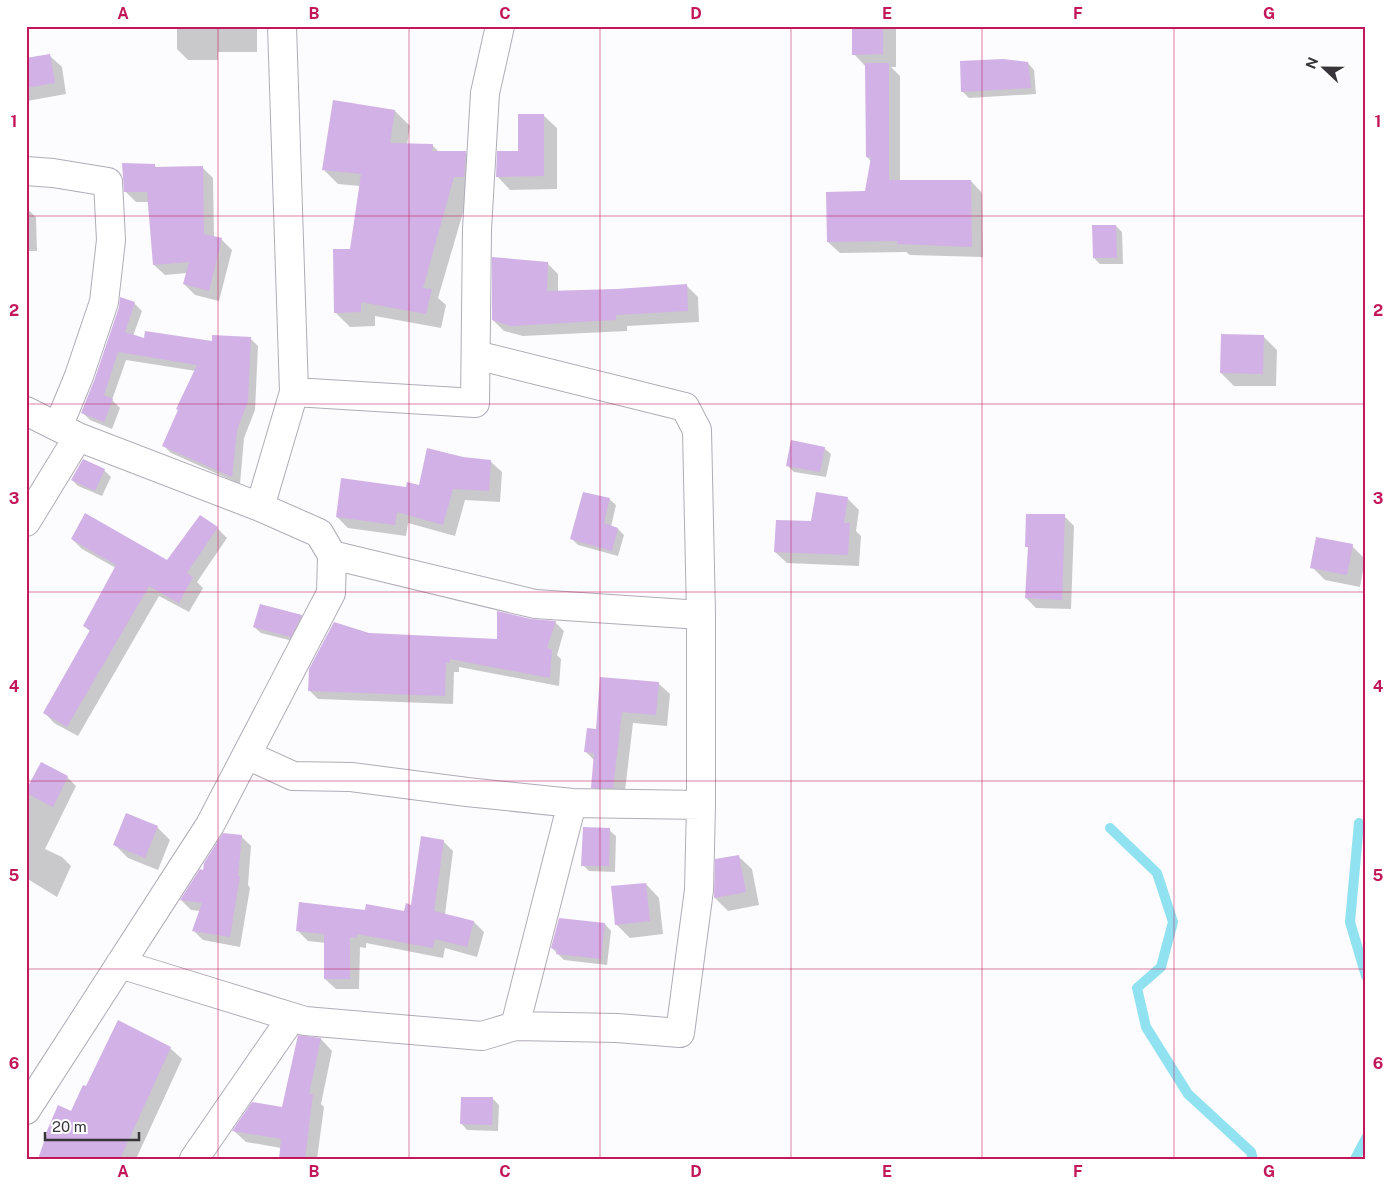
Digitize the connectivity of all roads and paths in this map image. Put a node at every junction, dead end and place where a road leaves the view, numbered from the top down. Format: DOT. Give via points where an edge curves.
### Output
graph roads {
  1 [pos="282,26"];
  2 [pos="500,26"];
  3 [pos="26,171"];
  4 [pos="476,355"];
  5 [pos="294,392"];
  6 [pos="26,411"];
  7 [pos="68,432"];
  8 [pos="260,507"];
  9 [pos="26,522"];
  10 [pos="332,556"];
  11 [pos="702,615"];
  12 [pos="247,755"];
  13 [pos="572,803"];
  14 [pos="702,805"];
  15 [pos="120,964"];
  16 [pos="292,1017"];
  17 [pos="515,1026"];
  18 [pos="26,1110"];
  19 [pos="194,1159"];
  1 -- 5 [label="street"];
  2 -- 4 [label="street" via="485,93 477,229"];
  3 -- 7 [label="street" via="108,182 111,240 104,302 79,376"];
  4 -- 5 [label="street" via="475,403"];
  4 -- 11 [label="street" via="685,407 697,430"];
  5 -- 8 [label="street"];
  6 -- 7 [label="street"];
  7 -- 8 [label="street"];
  7 -- 9 [label="street"];
  8 -- 10 [label="street" via="318,533"];
  10 -- 11 [label="street" via="535,604"];
  10 -- 12 [label="street" via="331,593"];
  11 -- 14 [label="street"];
  12 -- 13 [label="street" via="293,776 351,777"];
  12 -- 15 [label="street" via="210,825"];
  13 -- 14 [label="street"];
  13 -- 17 [label="street"];
  14 -- 17 [label="street" via="699,890 680,1034 617,1028"];
  15 -- 16 [label="street"];
  15 -- 18 [label="street"];
  16 -- 17 [label="street" via="305,1021 482,1036"];
  16 -- 19 [label="street"];
}
